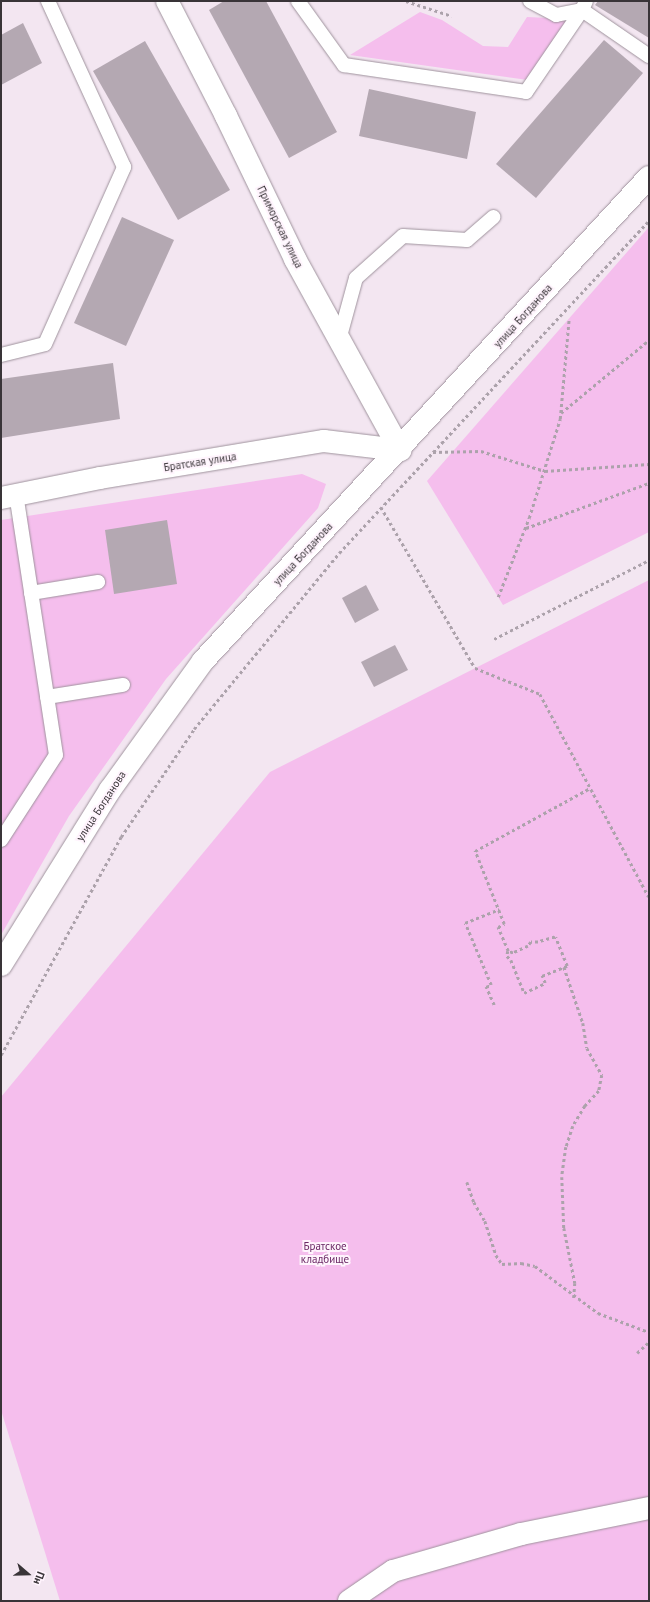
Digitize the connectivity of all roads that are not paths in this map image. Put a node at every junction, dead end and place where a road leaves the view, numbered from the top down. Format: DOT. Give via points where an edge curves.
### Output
graph roads {
  1 [pos="48,1"];
  2 [pos="167,1"];
  3 [pos="298,1"];
  4 [pos="530,1"];
  5 [pos="584,6"];
  6 [pos="649,56"];
  7 [pos="649,177"];
  8 [pos="493,217"];
  9 [pos="340,340"];
  10 [pos="1,355"];
  11 [pos="400,450"];
  12 [pos="8,497"];
  13 [pos="98,582"];
  14 [pos="31,593"];
  15 [pos="122,685"];
  16 [pos="47,697"];
  17 [pos="1,840"];
  18 [pos="1,965"];
  19 [pos="649,1508"];
  20 [pos="349,1601"];
  1 -- 10 [label="lane" via="124,167 45,344"];
  2 -- 9 [label="street, Приморская улица" via="295,259"];
  3 -- 5 [label="lane" via="344,65 526,92"];
  4 -- 5 [label="lane" via="556,15"];
  5 -- 6 [label="lane"];
  7 -- 11 [label="street, улица Богданова"];
  8 -- 9 [label="lane" via="467,240 403,236 356,278"];
  9 -- 11 [label="street, Приморская улица"];
  11 -- 12 [label="street, Братская улица" via="324,441"];
  11 -- 18 [label="street, улица Богданова" via="203,661 110,790"];
  12 -- 14 [label="lane"];
  13 -- 14 [label="lane"];
  14 -- 16 [label="lane"];
  15 -- 16 [label="lane"];
  16 -- 17 [label="lane" via="56,755"];
  19 -- 20 [label="street" via="521,1534 393,1571"];
}
